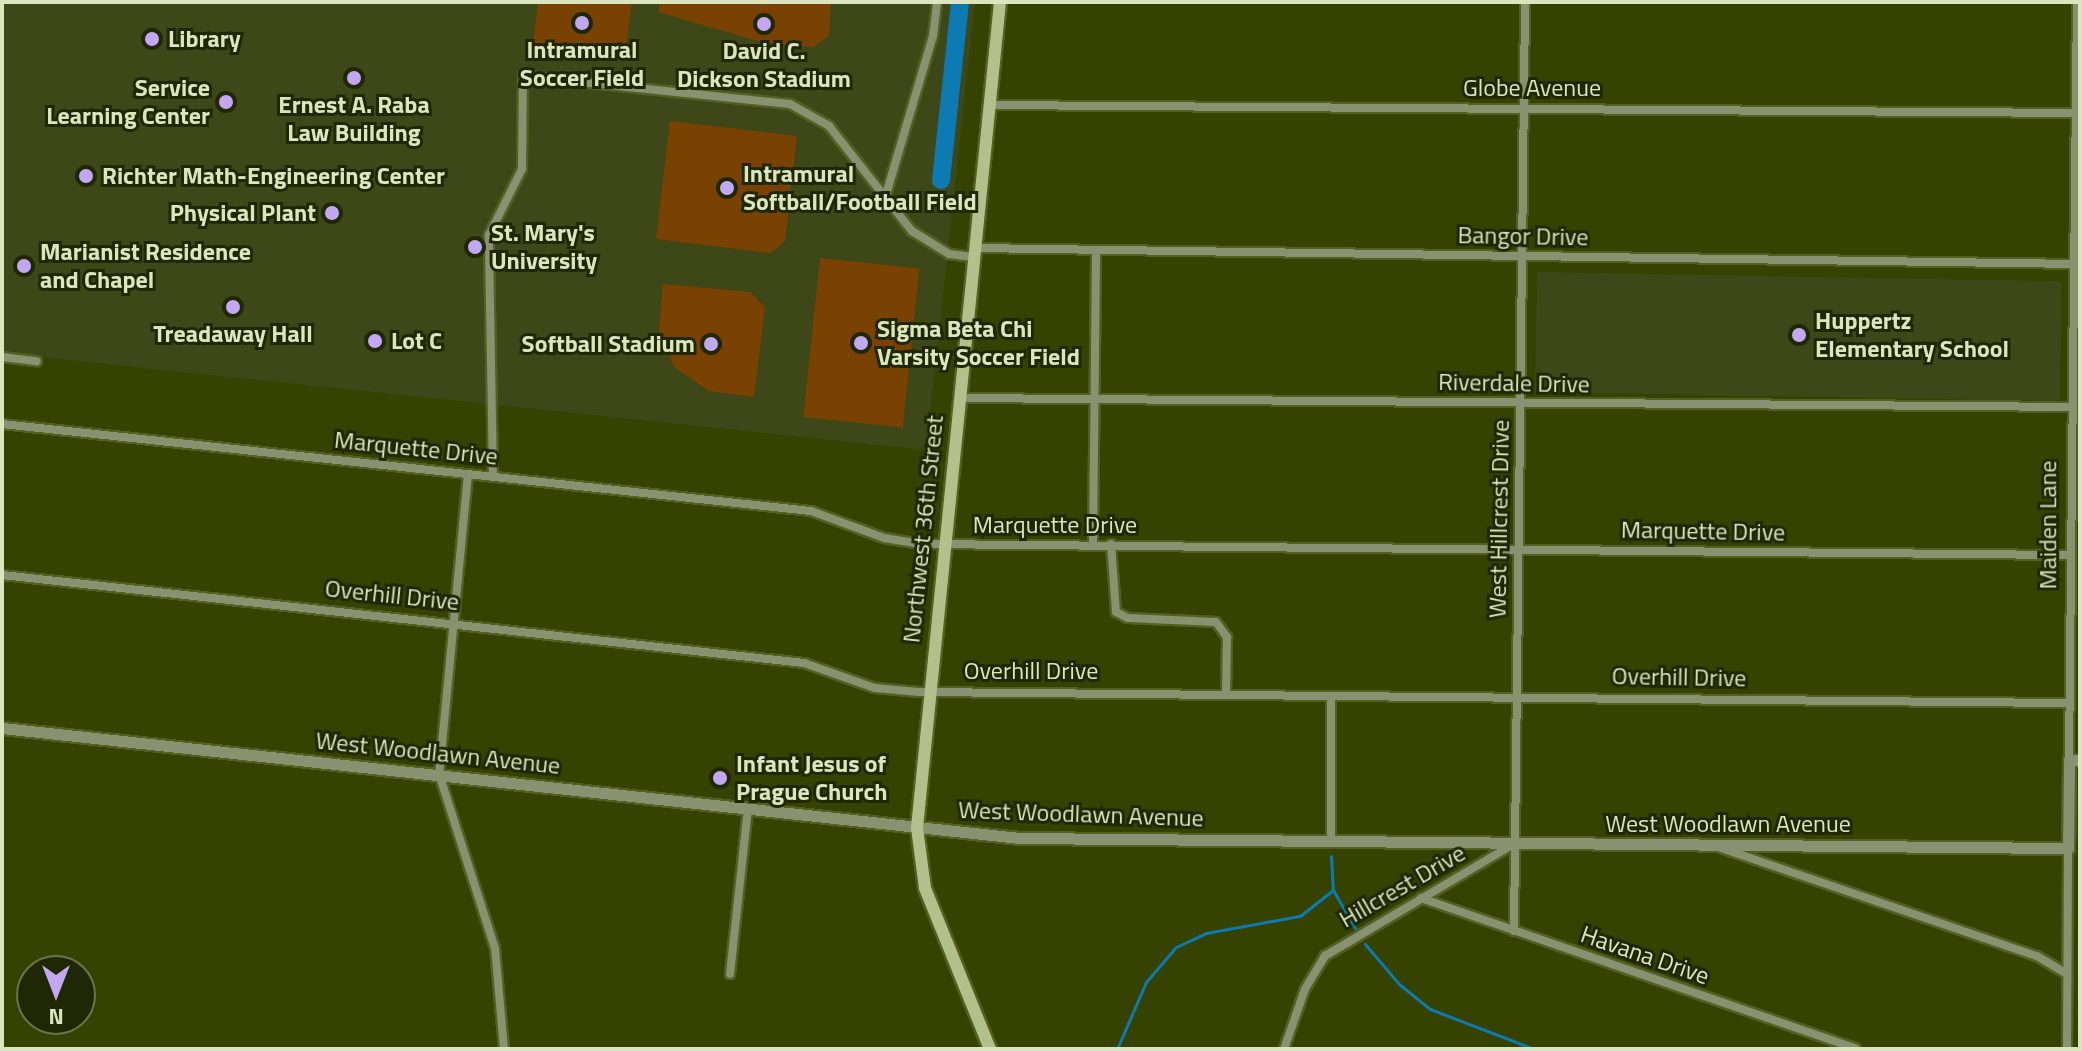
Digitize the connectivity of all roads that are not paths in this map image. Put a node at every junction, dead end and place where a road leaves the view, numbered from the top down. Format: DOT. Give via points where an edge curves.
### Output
graph roads {
  1 [pos="937,2"];
  2 [pos="1000,2"];
  3 [pos="1525,2"];
  4 [pos="2077,2"];
  5 [pos="2078,25"];
  6 [pos="989,105"];
  7 [pos="1524,107"];
  8 [pos="2075,113"];
  9 [pos="2077,169"];
  10 [pos="885,198"];
  11 [pos="1096,250"];
  12 [pos="973,252"];
  13 [pos="1522,256"];
  14 [pos="2073,264"];
  15 [pos="2076,319"];
  16 [pos="2,357"];
  17 [pos="37,361"];
  18 [pos="958,398"];
  19 [pos="1094,398"];
  20 [pos="1520,404"];
  21 [pos="2070,407"];
  22 [pos="2,424"];
  23 [pos="2070,466"];
  24 [pos="2080,466"];
  25 [pos="468,474"];
  26 [pos="493,476"];
  27 [pos="1093,544"];
  28 [pos="1111,544"];
  29 [pos="945,545"];
  30 [pos="1517,549"];
  31 [pos="2069,555"];
  32 [pos="2,575"];
  33 [pos="2075,613"];
  34 [pos="452,623"];
  35 [pos="929,692"];
  36 [pos="1226,694"];
  37 [pos="1331,696"];
  38 [pos="1517,698"];
  39 [pos="2068,703"];
  40 [pos="2,728"];
  41 [pos="2075,760"];
  42 [pos="439,774"];
  43 [pos="748,809"];
  44 [pos="917,828"];
  45 [pos="1331,842"];
  46 [pos="1514,844"];
  47 [pos="1717,846"];
  48 [pos="2068,848"];
  49 [pos="1421,898"];
  50 [pos="2069,907"];
  51 [pos="2080,907"];
  52 [pos="1514,931"];
  53 [pos="730,974"];
  54 [pos="2067,974"];
  55 [pos="504,1049"];
  56 [pos="990,1049"];
  57 [pos="1284,1049"];
  58 [pos="1856,1049"];
  59 [pos="2067,1049"];
  1 -- 10 [label="street" via="933,36"];
  2 -- 6 [label="main road, Northwest 36th Street"];
  3 -- 7 [label="street, West Hillcrest Drive"];
  4 -- 5 [label="street, Maiden Lane"];
  5 -- 8 [label="street, Maiden Lane"];
  6 -- 7 [label="street, Globe Avenue"];
  6 -- 12 [label="main road, Northwest 36th Street"];
  7 -- 8 [label="street, Globe Avenue"];
  7 -- 13 [label="street, West Hillcrest Drive"];
  8 -- 9 [label="street, Maiden Lane"];
  9 -- 14 [label="street, Maiden Lane"];
  10 -- 12 [label="street, Bangor Drive" via="930,246"];
  10 -- 26 [label="street, Bangor Drive" via="829,126 790,104 523,76 522,169 489,235"];
  11 -- 12 [label="street, Bangor Drive"];
  11 -- 13 [label="street, Bangor Drive"];
  11 -- 19 [label="street"];
  12 -- 18 [label="main road, Northwest 36th Street"];
  13 -- 14 [label="street, Bangor Drive"];
  13 -- 20 [label="street, West Hillcrest Drive"];
  14 -- 15 [label="street, Maiden Lane"];
  15 -- 21 [label="street, Maiden Lane"];
  16 -- 17 [label="street"];
  18 -- 19 [label="street, Riverdale Drive"];
  18 -- 29 [label="main road, Northwest 36th Street"];
  19 -- 20 [label="street, Riverdale Drive"];
  19 -- 27 [label="street"];
  20 -- 21 [label="street, Riverdale Drive"];
  20 -- 30 [label="street, West Hillcrest Drive"];
  21 -- 23 [label="street, Maiden Lane"];
  22 -- 25 [label="street, Marquette Drive"];
  23 -- 24 [label="street"];
  23 -- 31 [label="street, Maiden Lane"];
  25 -- 26 [label="street, Marquette Drive"];
  25 -- 34 [label="street"];
  26 -- 29 [label="street, Marquette Drive" via="811,511 884,538"];
  27 -- 28 [label="street, Marquette Drive"];
  27 -- 29 [label="street, Marquette Drive"];
  28 -- 30 [label="street, Marquette Drive"];
  28 -- 36 [label="street" via="1111,600 1116,612 1128,618 1216,622 1227,637"];
  29 -- 35 [label="main road, Northwest 36th Street"];
  30 -- 31 [label="street, Marquette Drive"];
  30 -- 38 [label="street, West Hillcrest Drive"];
  31 -- 33 [label="street, Maiden Lane"];
  32 -- 34 [label="street, Overhill Drive"];
  33 -- 39 [label="street, Maiden Lane"];
  34 -- 35 [label="street, Overhill Drive" via="804,663 875,688"];
  34 -- 42 [label="street"];
  35 -- 36 [label="street, Overhill Drive"];
  35 -- 44 [label="main road, Northwest 36th Street"];
  36 -- 37 [label="street, Overhill Drive"];
  37 -- 38 [label="street, Overhill Drive"];
  37 -- 45 [label="street"];
  38 -- 39 [label="street, Overhill Drive"];
  38 -- 46 [label="street, West Hillcrest Drive"];
  39 -- 41 [label="street, Maiden Lane"];
  40 -- 42 [label="street, West Woodlawn Avenue"];
  41 -- 48 [label="street, Maiden Lane"];
  42 -- 43 [label="street, West Woodlawn Avenue"];
  42 -- 55 [label="street" via="495,948"];
  43 -- 44 [label="street, West Woodlawn Avenue"];
  43 -- 53 [label="street"];
  44 -- 45 [label="street, West Woodlawn Avenue" via="1020,838"];
  44 -- 56 [label="main road, Northwest 36th Street" via="925,886"];
  45 -- 46 [label="street, West Woodlawn Avenue"];
  46 -- 47 [label="street, West Woodlawn Avenue"];
  46 -- 49 [label="street, Hillcrest Drive"];
  46 -- 52 [label="street"];
  47 -- 48 [label="street, West Woodlawn Avenue"];
  47 -- 54 [label="street" via="2037,956"];
  48 -- 50 [label="street, Maiden Lane"];
  49 -- 52 [label="street, Havana Drive"];
  49 -- 57 [label="street, Hillcrest Drive" via="1316,965"];
  50 -- 51 [label="street"];
  50 -- 54 [label="street, Maiden Lane"];
  52 -- 58 [label="street, Havana Drive"];
  54 -- 59 [label="street, Maiden Lane"];
}
